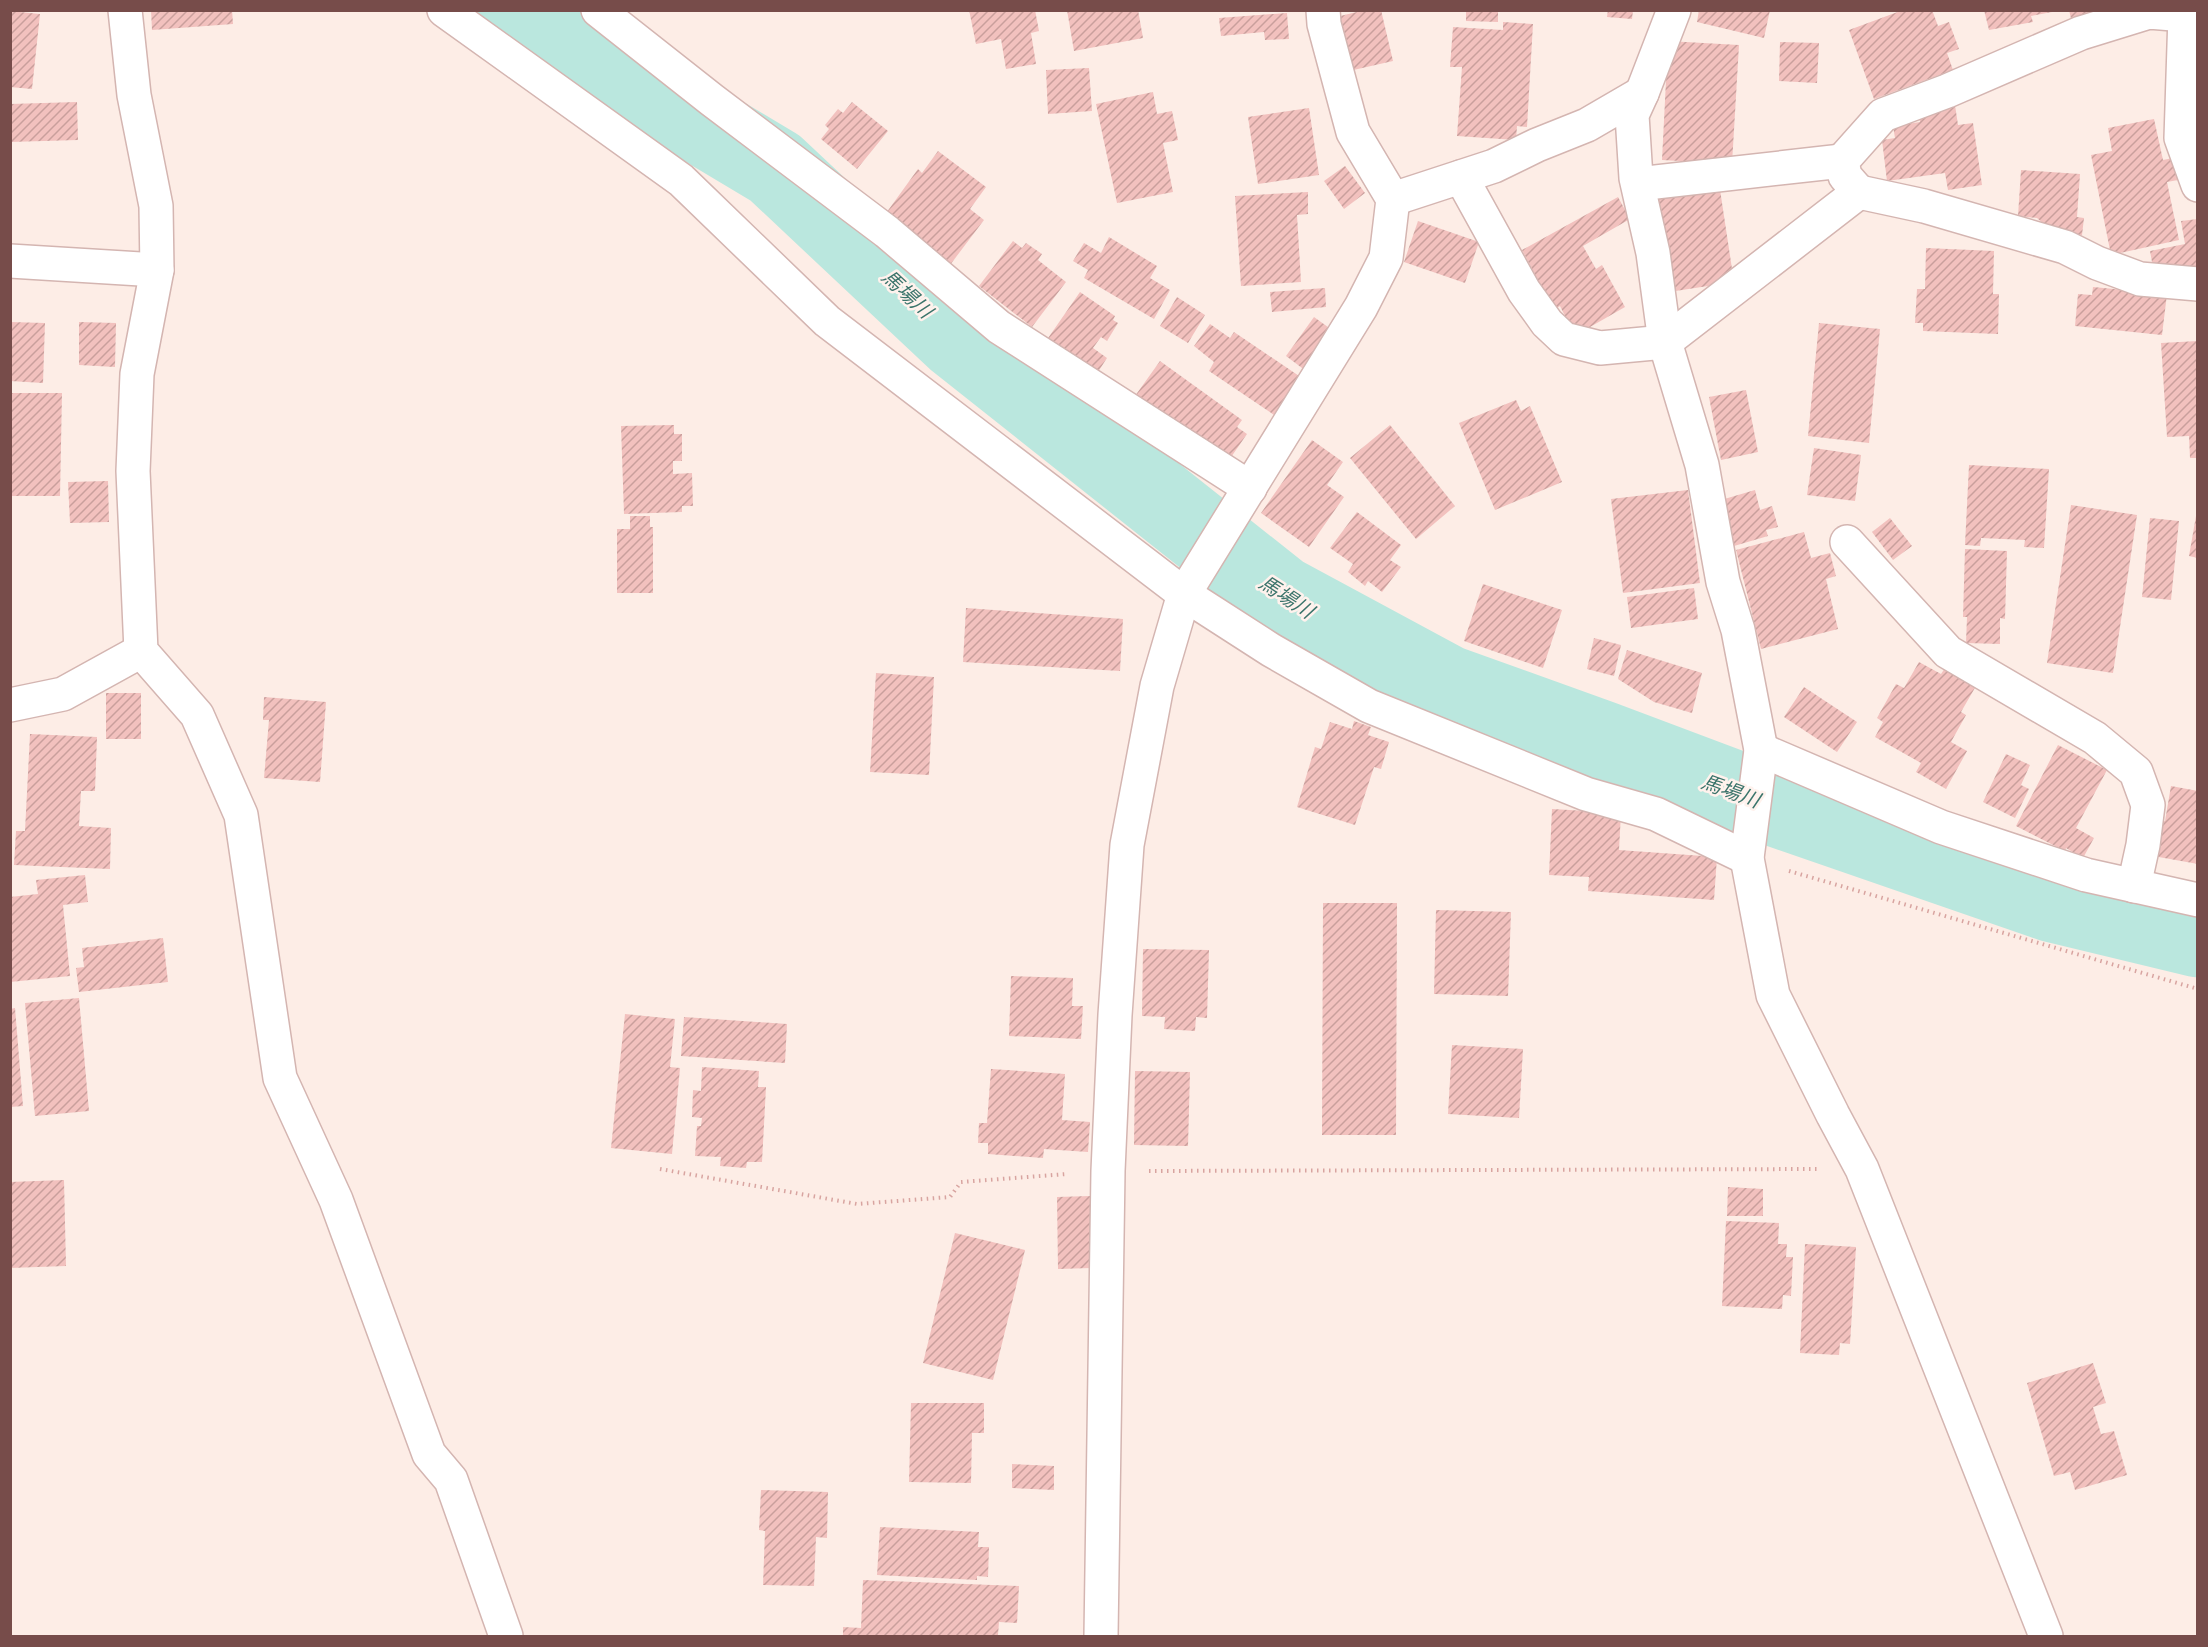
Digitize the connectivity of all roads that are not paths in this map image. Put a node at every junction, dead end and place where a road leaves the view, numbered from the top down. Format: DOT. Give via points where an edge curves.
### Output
graph roads {
  1 [pos="125,10"];
  2 [pos="444,10"];
  3 [pos="598,10"];
  4 [pos="1323,10"];
  5 [pos="1674,10"];
  6 [pos="2191,13"];
  7 [pos="1642,93"];
  8 [pos="1842,161"];
  9 [pos="1461,177"];
  10 [pos="1638,184"];
  11 [pos="2198,185"];
  12 [pos="1860,192"];
  13 [pos="1393,200"];
  14 [pos="10,261"];
  15 [pos="157,270"];
  16 [pos="2198,284"];
  17 [pos="1665,342"];
  18 [pos="1250,488"];
  19 [pos="1847,542"];
  20 [pos="1184,594"];
  21 [pos="141,651"];
  22 [pos="10,705"];
  23 [pos="1761,750"];
  24 [pos="1747,849"];
  25 [pos="2134,886"];
  26 [pos="2198,900"];
  27 [pos="506,1636"];
  28 [pos="1101,1636"];
  29 [pos="2046,1636"];
  1 -- 15 [label="street" via="134,95 156,206"];
  2 -- 20 [label="street" via="681,180 827,321"];
  3 -- 18 [label="street" via="887,232 999,327"];
  4 -- 13 [label="street" via="1353,132"];
  5 -- 7 [label="street"];
  6 -- 8 [label="street" via="2149,12 2081,33 1883,115"];
  6 -- 11 [label="street" via="2181,138"];
  7 -- 9 [label="street" via="1587,125"];
  7 -- 10 [label="street" via="1632,115"];
  8 -- 10 [label="street"];
  8 -- 12 [label="street" via="1845,177"];
  9 -- 13 [label="street"];
  9 -- 17 [label="street" via="1524,291 1564,339 1600,348"];
  10 -- 17 [label="street"];
  12 -- 16 [label="street" via="1924,206 2065,247 2140,279"];
  12 -- 17 [label="street"];
  13 -- 18 [label="street" via="1386,258 1361,307"];
  14 -- 15 [label="street"];
  15 -- 21 [label="street" via="137,374 133,471"];
  17 -- 23 [label="street" via="1702,465 1723,582 1738,630"];
  18 -- 20 [label="street"];
  19 -- 25 [label="street" via="1948,652 2095,738 2136,772 2148,805"];
  20 -- 24 [label="street" via="1369,706 1586,794 1656,814"];
  20 -- 28 [label="street" via="1157,686 1127,844 1108,1171"];
  21 -- 22 [label="street" via="63,693"];
  21 -- 27 [label="street" via="197,715 241,815 280,1078 336,1200 429,1454 451,1480"];
  23 -- 24 [label="street"];
  23 -- 25 [label="street" via="1941,827 2086,875"];
  24 -- 29 [label="street" via="1773,994 1862,1169"];
  25 -- 26 [label="street"];
}
